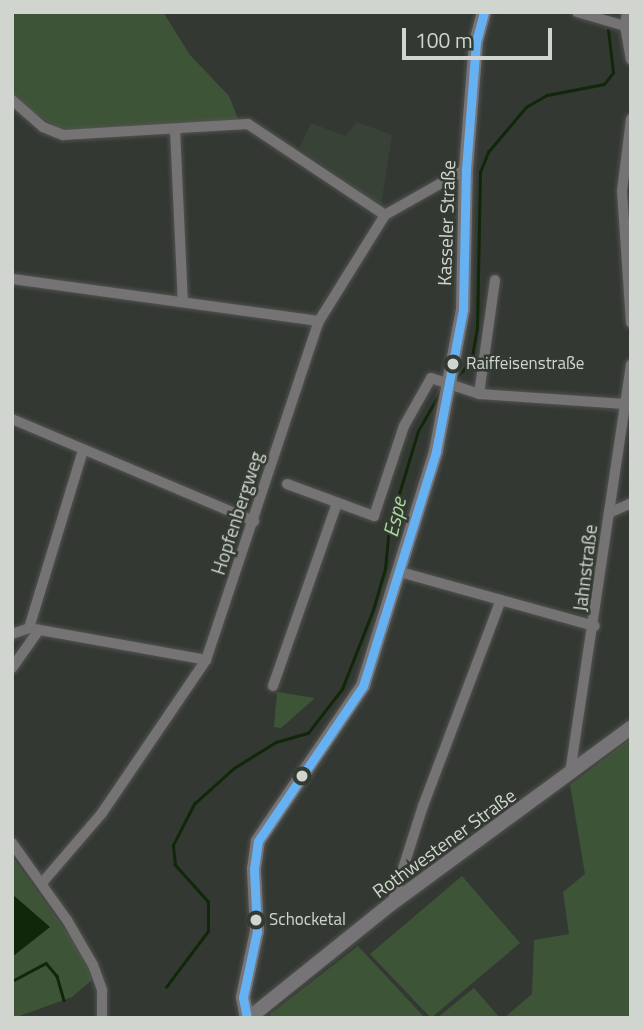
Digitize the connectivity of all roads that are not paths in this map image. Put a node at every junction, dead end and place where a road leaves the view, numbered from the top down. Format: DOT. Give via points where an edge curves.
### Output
graph roads {
  1 [pos="484,12"];
  2 [pos="577,12"];
  3 [pos="627,12"];
  4 [pos="593,16"];
  5 [pos="625,26"];
  6 [pos="631,59"];
  7 [pos="12,100"];
  8 [pos="631,119"];
  9 [pos="175,128"];
  10 [pos="466,169"];
  11 [pos="385,215"];
  12 [pos="12,279"];
  13 [pos="495,280"];
  14 [pos="183,302"];
  15 [pos="319,321"];
  16 [pos="631,323"];
  17 [pos="631,365"];
  18 [pos="450,381"];
  19 [pos="480,394"];
  20 [pos="625,404"];
  21 [pos="12,419"];
  22 [pos="83,450"];
  23 [pos="287,484"];
  24 [pos="337,503"];
  25 [pos="631,503"];
  26 [pos="609,513"];
  27 [pos="254,522"];
  28 [pos="400,572"];
  29 [pos="501,600"];
  30 [pos="595,626"];
  31 [pos="34,629"];
  32 [pos="12,634"];
  33 [pos="206,660"];
  34 [pos="12,668"];
  35 [pos="273,686"];
  36 [pos="631,728"];
  37 [pos="570,774"];
  38 [pos="12,843"];
  39 [pos="42,883"];
  40 [pos="391,904"];
  41 [pos="102,1018"];
  42 [pos="248,1018"];
  1 -- 10 [label="street, Kasseler Straße" via="476,42"];
  2 -- 4 [label="street"];
  3 -- 5 [label="street"];
  4 -- 5 [label="street"];
  5 -- 6 [label="street"];
  7 -- 9 [label="street" via="43,127 63,135"];
  8 -- 16 [label="street" via="622,191"];
  9 -- 11 [label="street" via="248,124"];
  9 -- 14 [label="street"];
  10 -- 11 [label="street, Hopfenbergweg"];
  10 -- 18 [label="street, Kasseler Straße" via="463,309"];
  11 -- 15 [label="street, Hopfenbergweg"];
  12 -- 14 [label="street"];
  13 -- 19 [label="street"];
  14 -- 15 [label="street"];
  15 -- 27 [label="street, Hopfenbergweg"];
  17 -- 20 [label="street, Jahnstraße"];
  18 -- 19 [label="street"];
  18 -- 24 [label="street" via="428,379 374,516"];
  18 -- 28 [label="street, Kasseler Straße"];
  19 -- 20 [label="street"];
  20 -- 26 [label="street, Jahnstraße"];
  21 -- 22 [label="street"];
  22 -- 27 [label="street"];
  22 -- 31 [label="street"];
  23 -- 24 [label="street"];
  24 -- 35 [label="street"];
  25 -- 26 [label="street"];
  26 -- 30 [label="street, Jahnstraße"];
  27 -- 33 [label="street, Hopfenbergweg"];
  28 -- 29 [label="street"];
  28 -- 42 [label="street, Kasseler Straße" via="363,686 258,841 254,869 257,931 243,997"];
  29 -- 30 [label="street"];
  29 -- 40 [label="street"];
  30 -- 37 [label="street, Jahnstraße"];
  31 -- 32 [label="street"];
  31 -- 33 [label="street"];
  31 -- 34 [label="street"];
  33 -- 39 [label="street, Hopfenbergweg" via="102,813"];
  36 -- 37 [label="street, Rothwestener Straße"];
  37 -- 40 [label="street, Rothwestener Straße"];
  38 -- 39 [label="street"];
  39 -- 41 [label="street" via="93,965 102,990"];
  40 -- 42 [label="street, Rothwestener Straße"];
}
